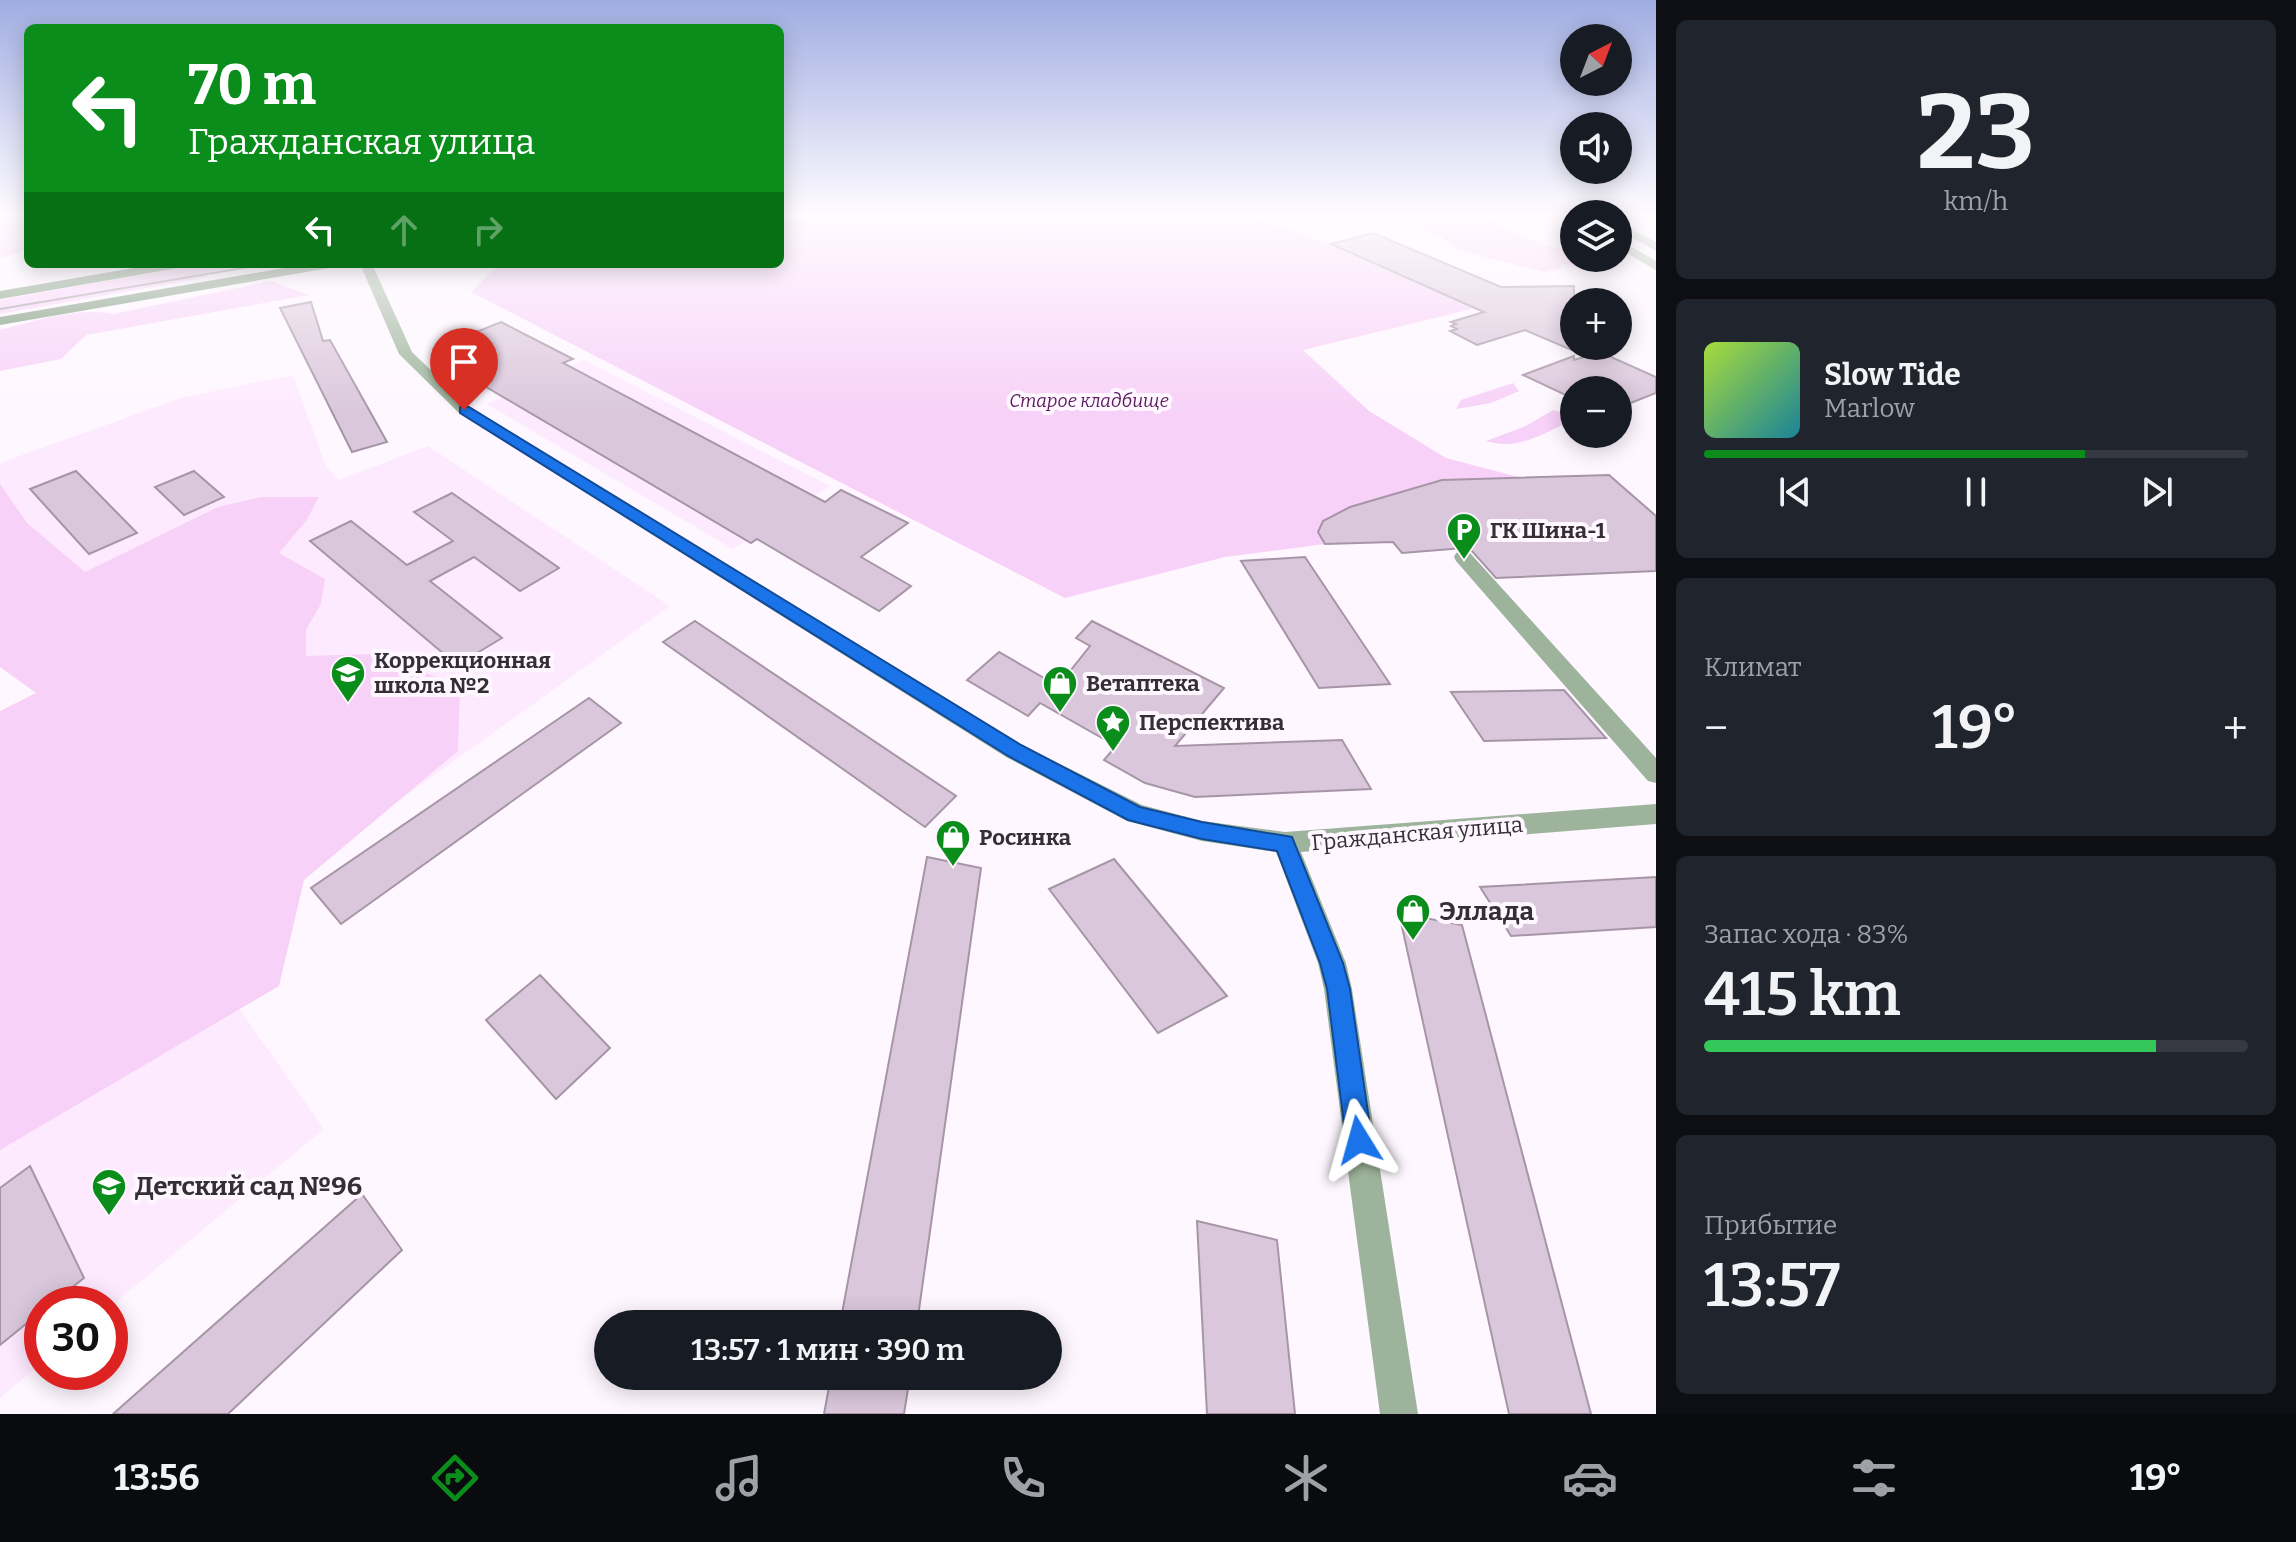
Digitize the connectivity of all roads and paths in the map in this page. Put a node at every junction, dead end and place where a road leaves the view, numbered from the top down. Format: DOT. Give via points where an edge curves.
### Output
graph roads {
  1 [pos="75,282"];
  2 [pos="225,282"];
  3 [pos="374,282"];
  4 [pos="0,295"];
  5 [pos="0,321"];
  6 [pos="1463,557"];
  7 [pos="1656,774"];
  8 [pos="1656,814"];
  9 [pos="1285,843"];
  10 [pos="1399,1414"];
  1 -- 4 [label="main road"];
  2 -- 5 [label="main road"];
  3 -- 9 [label="street, Гражданская улица" via="406,354 464,410 1014,751 1136,814 1202,831"];
  6 -- 7 [label="street"];
  8 -- 9 [label="street, Гражданская улица"];
  9 -- 10 [label="street" via="1338,989"];
}
